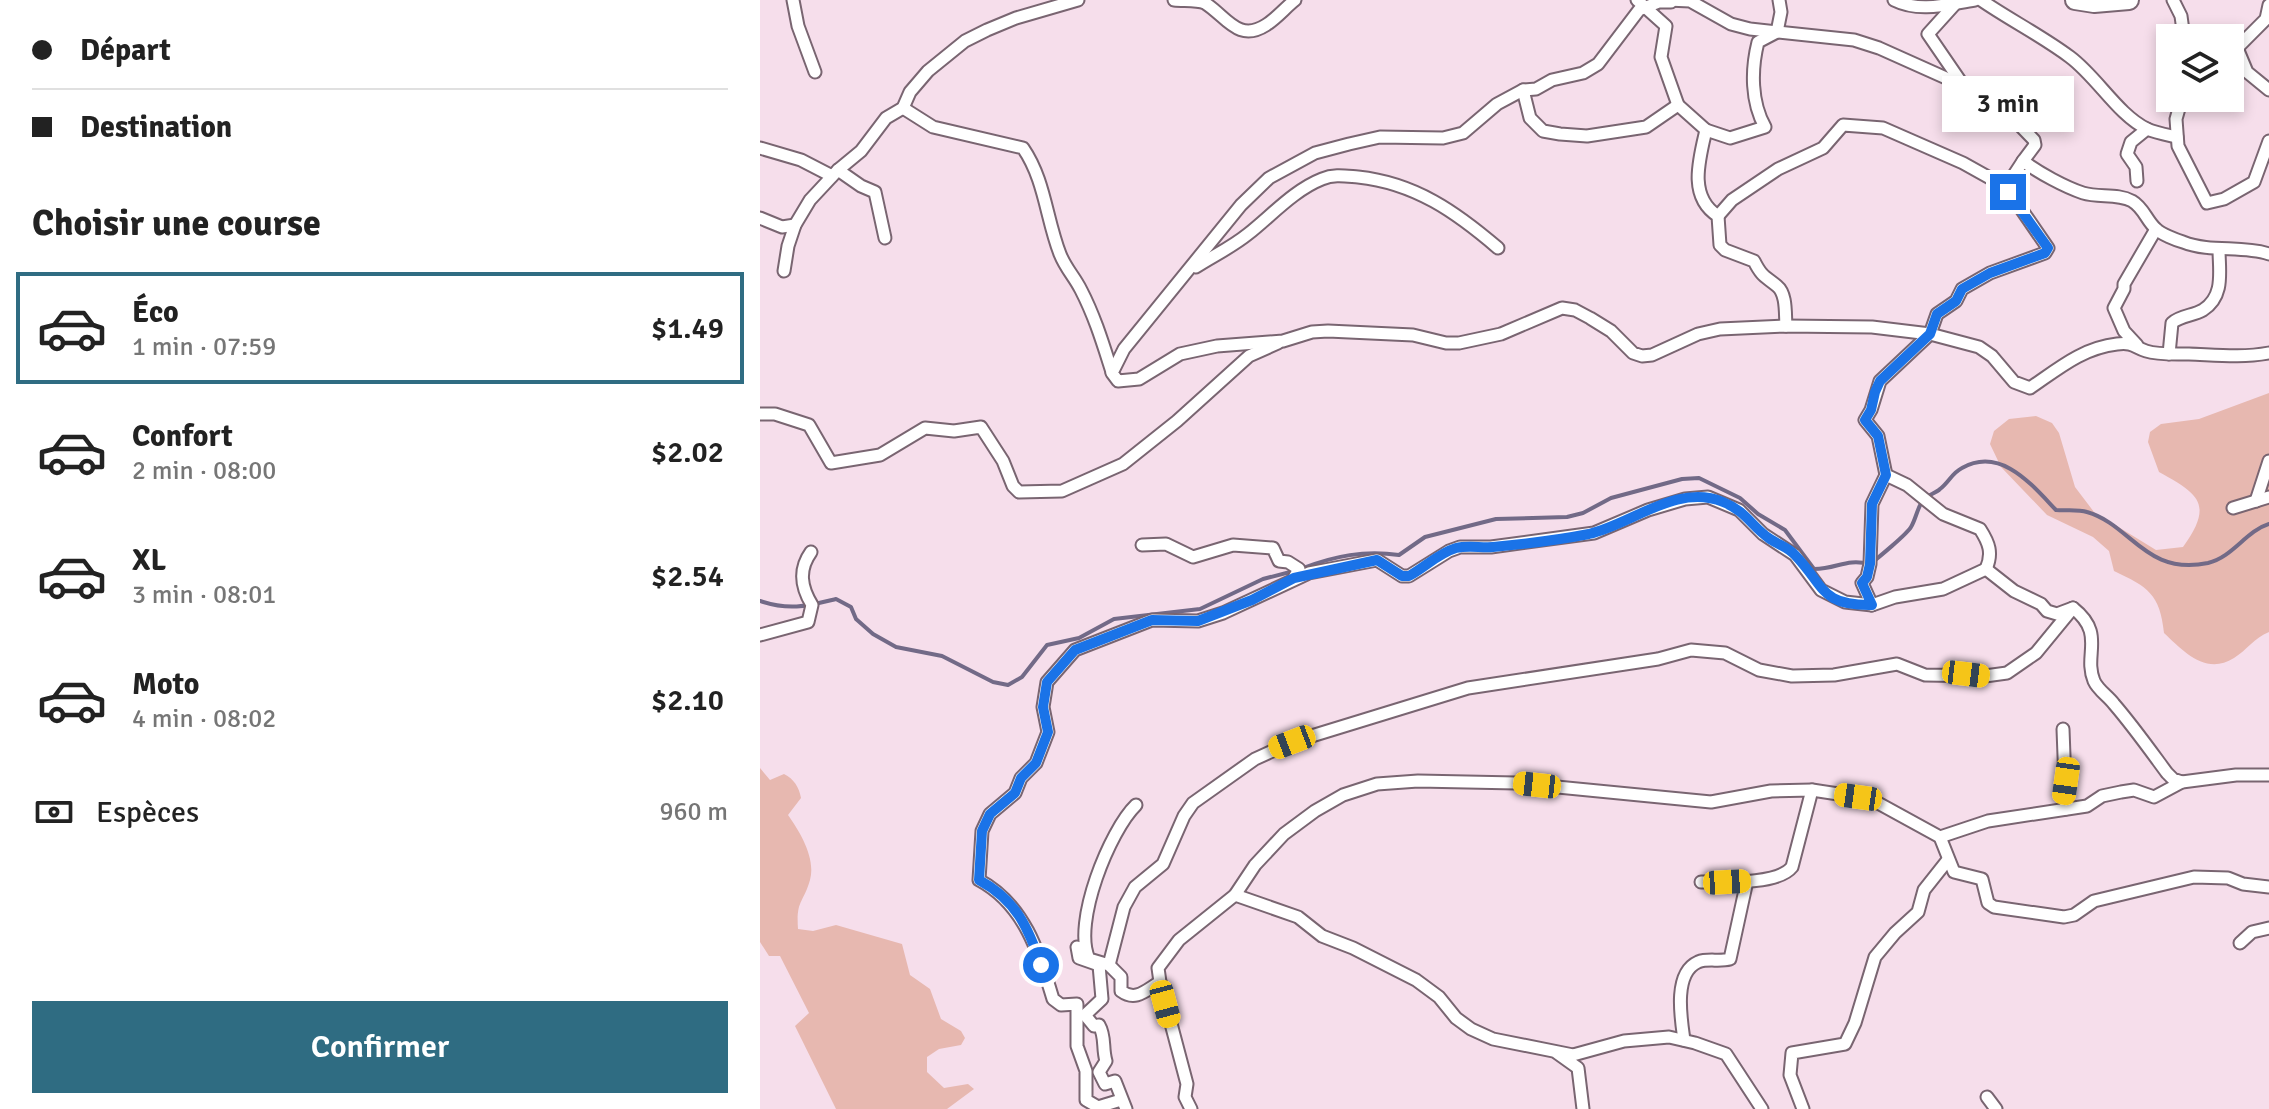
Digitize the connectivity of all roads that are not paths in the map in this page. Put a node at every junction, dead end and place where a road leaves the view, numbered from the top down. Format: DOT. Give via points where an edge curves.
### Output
graph roads {
  1 [pos="793,0"];
  2 [pos="1078,0"];
  3 [pos="1174,0"];
  4 [pos="1295,0"];
  5 [pos="1779,0"];
  6 [pos="1894,0"];
  7 [pos="1978,0"];
  8 [pos="2075,0"];
  9 [pos="2129,0"];
  10 [pos="2173,0"];
  11 [pos="1669,1"];
  12 [pos="1641,3"];
  13 [pos="1956,3"];
  14 [pos="2269,5"];
  15 [pos="2182,24"];
  16 [pos="1777,32"];
  17 [pos="815,72"];
  18 [pos="1966,89"];
  19 [pos="1523,90"];
  20 [pos="2269,90"];
  21 [pos="1678,105"];
  22 [pos="903,108"];
  23 [pos="2178,112"];
  24 [pos="2147,129"];
  25 [pos="1706,130"];
  26 [pos="2177,137"];
  27 [pos="2269,141"];
  28 [pos="760,148"];
  29 [pos="2023,161"];
  30 [pos="835,173"];
  31 [pos="2137,181"];
  32 [pos="2006,187"];
  33 [pos="1718,216"];
  34 [pos="760,218"];
  35 [pos="795,225"];
  36 [pos="2156,229"];
  37 [pos="885,238"];
  38 [pos="1498,248"];
  39 [pos="2219,249"];
  40 [pos="2269,254"];
  41 [pos="784,271"];
  42 [pos="1188,271"];
  43 [pos="1786,326"];
  44 [pos="1930,334"];
  45 [pos="1283,341"];
  46 [pos="2137,345"];
  47 [pos="2269,353"];
  48 [pos="2169,354"];
  49 [pos="1112,373"];
  50 [pos="760,414"];
  51 [pos="2269,461"];
  52 [pos="1886,475"];
  53 [pos="2269,497"];
  54 [pos="2256,501"];
  55 [pos="2233,508"];
  56 [pos="1142,545"];
  57 [pos="811,552"];
  58 [pos="1986,569"];
  59 [pos="1294,578"];
  60 [pos="1872,605"];
  61 [pos="2073,608"];
  62 [pos="760,635"];
  63 [pos="2063,729"];
  64 [pos="2269,775"];
  65 [pos="2182,782"];
  66 [pos="1812,790"];
  67 [pos="1136,805"];
  68 [pos="2066,809"];
  69 [pos="1940,837"];
  70 [pos="1947,861"];
  71 [pos="1747,881"];
  72 [pos="1701,882"];
  73 [pos="2269,887"];
  74 [pos="1235,895"];
  75 [pos="2269,928"];
  76 [pos="2240,943"];
  77 [pos="1085,950"];
  78 [pos="1109,965"];
  79 [pos="1160,982"];
  80 [pos="1684,1040"];
  81 [pos="1556,1053"];
  82 [pos="1987,1097"];
  83 [pos="1124,1104"];
  84 [pos="1760,1108"];
  85 [pos="1191,1109"];
  86 [pos="1583,1109"];
  87 [pos="1803,1109"];
  88 [pos="1996,1109"];
  1 -- 17 [label="street"];
  2 -- 22 [label="street" via="1016,18 965,41 928,71"];
  3 -- 4 [label="street" via="1204,2 1231,27 1244,31 1267,25"];
  5 -- 16 [label="street"];
  6 -- 13 [label="street" via="1907,6"];
  7 -- 13 [label="street"];
  7 -- 24 [label="street" via="2081,65"];
  8 -- 9 [label="highway"];
  10 -- 15 [label="street"];
  11 -- 12 [label="street"];
  11 -- 16 [label="street" via="1690,1 1731,24"];
  12 -- 19 [label="street" via="1598,64"];
  12 -- 21 [label="street" via="1666,26 1661,57"];
  13 -- 18 [label="street" via="1928,34"];
  14 -- 20 [label="street" via="2266,19 2237,48 2247,72"];
  16 -- 18 [label="street" via="1854,40"];
  16 -- 25 [label="street" via="1758,42 1755,56 1755,101 1765,127 1730,138"];
  18 -- 29 [label="street" via="2004,109 2034,140"];
  19 -- 21 [label="street" via="1530,118 1543,131 1560,134 1587,136 1646,127"];
  19 -- 42 [label="street" via="1463,133 1443,138 1380,137 1315,153 1269,178"];
  21 -- 25 [label="street"];
  22 -- 30 [label="street" via="886,118 861,151"];
  22 -- 49 [label="street" via="933,127 1023,148 1034,164 1058,250 1096,320"];
  23 -- 26 [label="street"];
  24 -- 26 [label="street"];
  24 -- 31 [label="street" via="2138,133 2127,154"];
  25 -- 33 [label="street" via="1698,162 1700,198"];
  26 -- 27 [label="street" via="2207,203 2254,182"];
  28 -- 30 [label="street"];
  29 -- 32 [label="street"];
  29 -- 36 [label="street" via="2083,193 2134,202"];
  30 -- 35 [label="street"];
  30 -- 37 [label="street" via="875,192"];
  32 -- 33 [label="street" via="1883,128 1843,125 1823,148 1778,169"];
  32 -- 44 [label="street" via="2048,248 1962,289 1956,301 1937,314"];
  33 -- 43 [label="street" via="1720,245 1754,261 1767,282 1783,294"];
  34 -- 35 [label="street" via="782,227"];
  35 -- 41 [label="street"];
  36 -- 39 [label="street" via="2182,242"];
  36 -- 46 [label="street" via="2114,308"];
  38 -- 42 [label="street" via="1459,214 1402,186 1337,175 1303,189 1245,237"];
  39 -- 40 [label="street"];
  39 -- 48 [label="street" via="2219,290 2205,309 2172,323"];
  42 -- 49 [label="street" via="1124,349"];
  43 -- 44 [label="street"];
  43 -- 45 [label="street" via="1709,331 1642,356 1590,318 1562,308 1501,334 1459,343 1328,331"];
  44 -- 46 [label="street" via="1979,347 2014,382 2030,388 2088,352"];
  44 -- 52 [label="street" via="1880,381 1865,420 1878,436"];
  45 -- 49 [label="street" via="1180,354 1139,379 1118,381"];
  45 -- 50 [label="street" via="1249,356 1123,464 1062,491 1019,492 981,427 925,428 880,455 831,463 809,425"];
  46 -- 48 [label="street"];
  47 -- 48 [label="street"];
  51 -- 54 [label="street"];
  52 -- 58 [label="street" via="1943,514 1980,529 1990,548"];
  52 -- 60 [label="street" via="1872,504 1870,564 1862,583"];
  53 -- 54 [label="street"];
  54 -- 55 [label="street"];
  56 -- 59 [label="street" via="1166,544 1193,557 1233,545 1273,548 1279,561 1299,569"];
  57 -- 62 [label="street" via="804,562 801,588 812,605 808,622"];
  58 -- 60 [label="street" via="1943,589"];
  58 -- 61 [label="street" via="2047,611 2057,614"];
  59 -- 60 [label="street" via="1377,560 1409,576 1460,547 1594,533 1648,510 1708,497 1739,510 1763,534 1786,547 1821,590 1845,602"];
  59 -- 83 [label="street" via="1198,621 1152,620 1075,650 1047,682 1043,707 1048,732 1036,763 1015,793 990,814 982,831 979,880 1009,902 1029,929 1053,999 1061,1005 1077,1004 1086,1100 1098,1107"];
  61 -- 65 [label="street" via="2089,627 2097,685 2167,773"];
  61 -- 78 [label="street" via="2036,653 2007,673 1925,675 1897,664 1792,676 1759,670 1725,653 1691,650 1468,688 1292,742 1255,759 1193,803 1163,864 1135,887 1124,907"];
  63 -- 68 [label="street"];
  64 -- 65 [label="street"];
  65 -- 68 [label="street" via="2154,797 2134,790"];
  66 -- 69 [label="street" via="1878,803"];
  66 -- 71 [label="street" via="1792,867 1781,876"];
  66 -- 74 [label="street" via="1711,802 1516,783 1377,784 1343,795 1284,834"];
  67 -- 77 [label="street" via="1123,818 1093,888"];
  68 -- 69 [label="street" via="1988,821"];
  69 -- 70 [label="street"];
  70 -- 73 [label="street" via="1954,872 1982,879 1994,907 2049,917 2074,915 2094,901 2194,877"];
  70 -- 87 [label="street" via="1924,890 1913,918 1875,957 1845,1044 1792,1053 1790,1075"];
  71 -- 72 [label="street"];
  71 -- 80 [label="street" via="1730,959 1703,960 1683,981"];
  74 -- 79 [label="street" via="1179,940 1158,968"];
  74 -- 81 [label="street" via="1298,917 1322,936 1416,980 1471,1029"];
  75 -- 76 [label="street" via="2252,932"];
  77 -- 78 [label="street" via="1089,959"];
  77 -- 83 [label="street" via="1077,947 1079,958 1099,965 1102,999 1085,1015 1105,1035 1106,1061 1099,1072 1105,1084 1115,1081"];
  78 -- 79 [label="street" via="1121,977 1121,991 1128,997"];
  79 -- 85 [label="street"];
  80 -- 81 [label="street" via="1648,1038 1573,1055"];
  80 -- 84 [label="street" via="1726,1054"];
  81 -- 86 [label="street" via="1578,1068"];
  82 -- 88 [label="street"];
}
